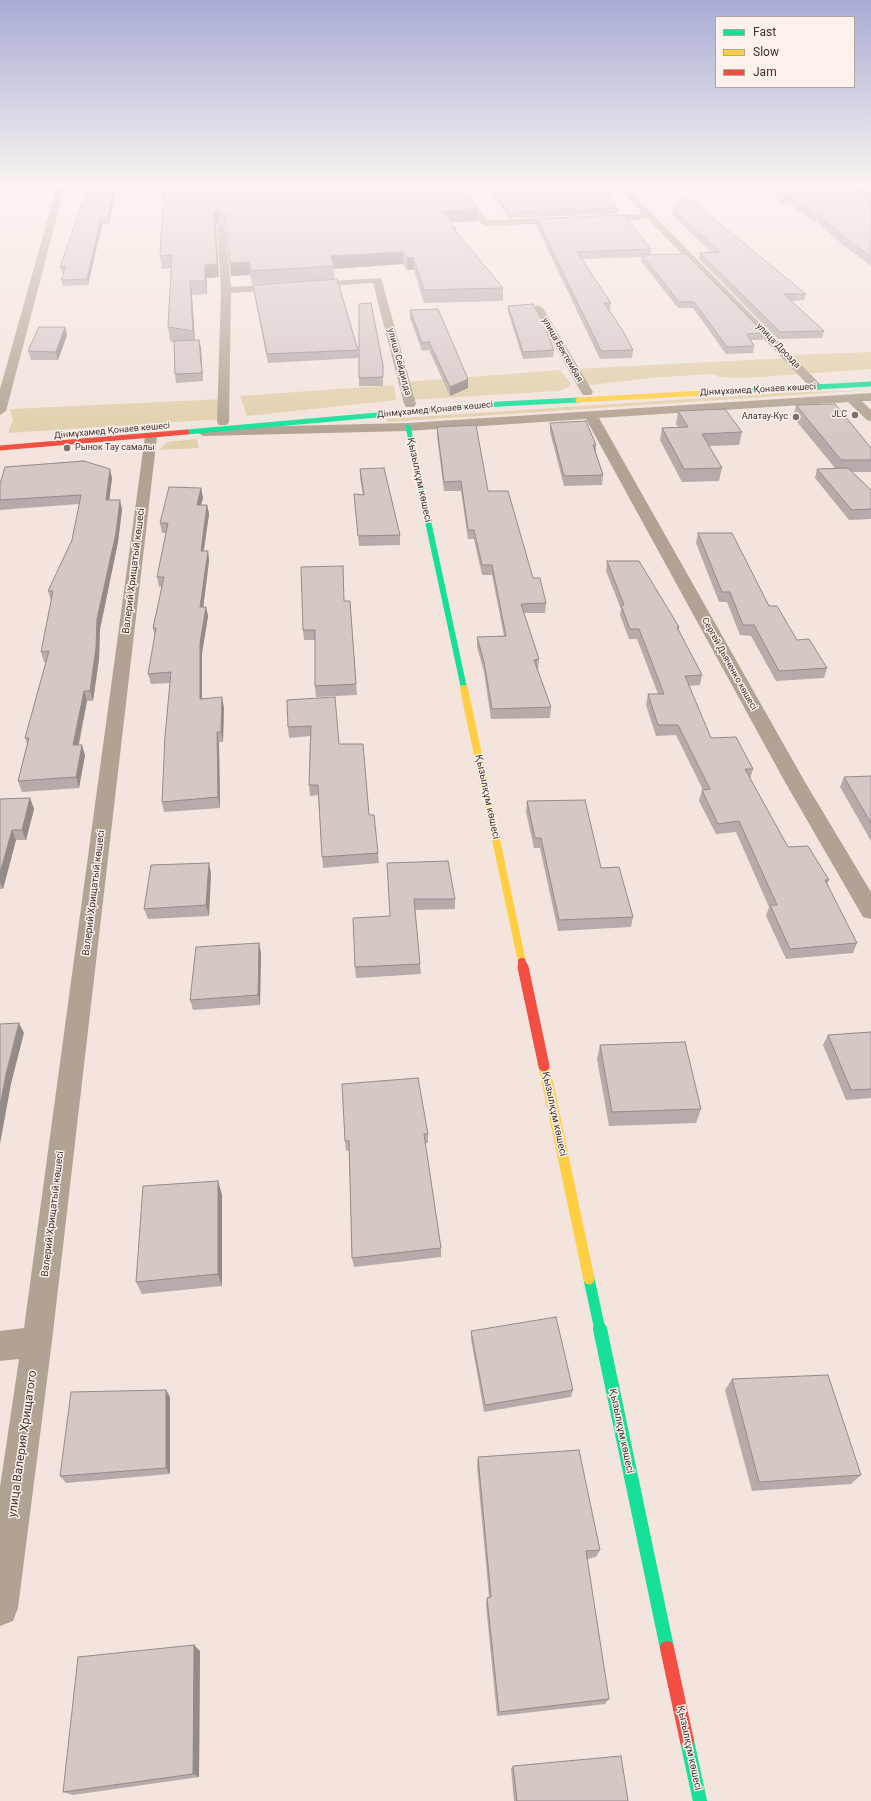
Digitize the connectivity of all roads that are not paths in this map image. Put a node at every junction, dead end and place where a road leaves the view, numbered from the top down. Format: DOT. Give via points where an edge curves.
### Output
graph roads {
  1 [pos="38,270"];
  2 [pos="224,270"];
  3 [pos="703,270"];
  4 [pos="226,290"];
  5 [pos="538,308"];
  6 [pos="871,377"];
  7 [pos="814,384"];
  8 [pos="871,384"];
  9 [pos="587,392"];
  10 [pos="871,397"];
  11 [pos="852,399"];
  12 [pos="410,404"];
  13 [pos="0,412"];
  14 [pos="591,416"];
  15 [pos="871,417"];
  16 [pos="223,422"];
  17 [pos="408,426"];
  18 [pos="188,432"];
  19 [pos="0,440"];
  20 [pos="151,440"];
  21 [pos="0,448"];
  22 [pos="871,911"];
  23 [pos="37,1341"];
  24 [pos="0,1346"];
  25 [pos="0,1608"];
  26 [pos="700,1801"];
  1 -- 13 [label="street"];
  2 -- 4 [label="street"];
  3 -- 7 [label="street, улица Дрозда"];
  4 -- 12 [label="street, улица Сейдилда" via="377,280"];
  4 -- 16 [label="street"];
  5 -- 9 [label="street, улица Бектембая"];
  6 -- 7 [label="main road, Дінмұхамед Қонаев көшесі"];
  7 -- 8 [label="main road, Дінмұхамед Қонаев көшесі"];
  7 -- 9 [label="main road, Дінмұхамед Қонаев көшесі"];
  7 -- 18 [label="main road, Дінмұхамед Қонаев көшесі" via="500,404"];
  9 -- 12 [label="main road, Дінмұхамед Қонаев көшесі"];
  10 -- 11 [label="street"];
  11 -- 14 [label="street"];
  11 -- 15 [label="street"];
  12 -- 16 [label="main road, Дінмұхамед Қонаев көшесі"];
  14 -- 17 [label="street"];
  14 -- 22 [label="street, Сергей Дьяченко көшесі" via="795,782"];
  16 -- 19 [label="main road, Дінмұхамед Қонаев көшесі"];
  17 -- 18 [label="street"];
  17 -- 26 [label="main road, Қызылқұм көшесі"];
  18 -- 20 [label="main road, Дінмұхамед Қонаев көшесі"];
  20 -- 21 [label="main road, Дінмұхамед Қонаев көшесі"];
  20 -- 23 [label="street, Валерий Хрищатый көшесі"];
  23 -- 24 [label="street"];
  23 -- 25 [label="street, улица Валерия Хрищатого"];
}
